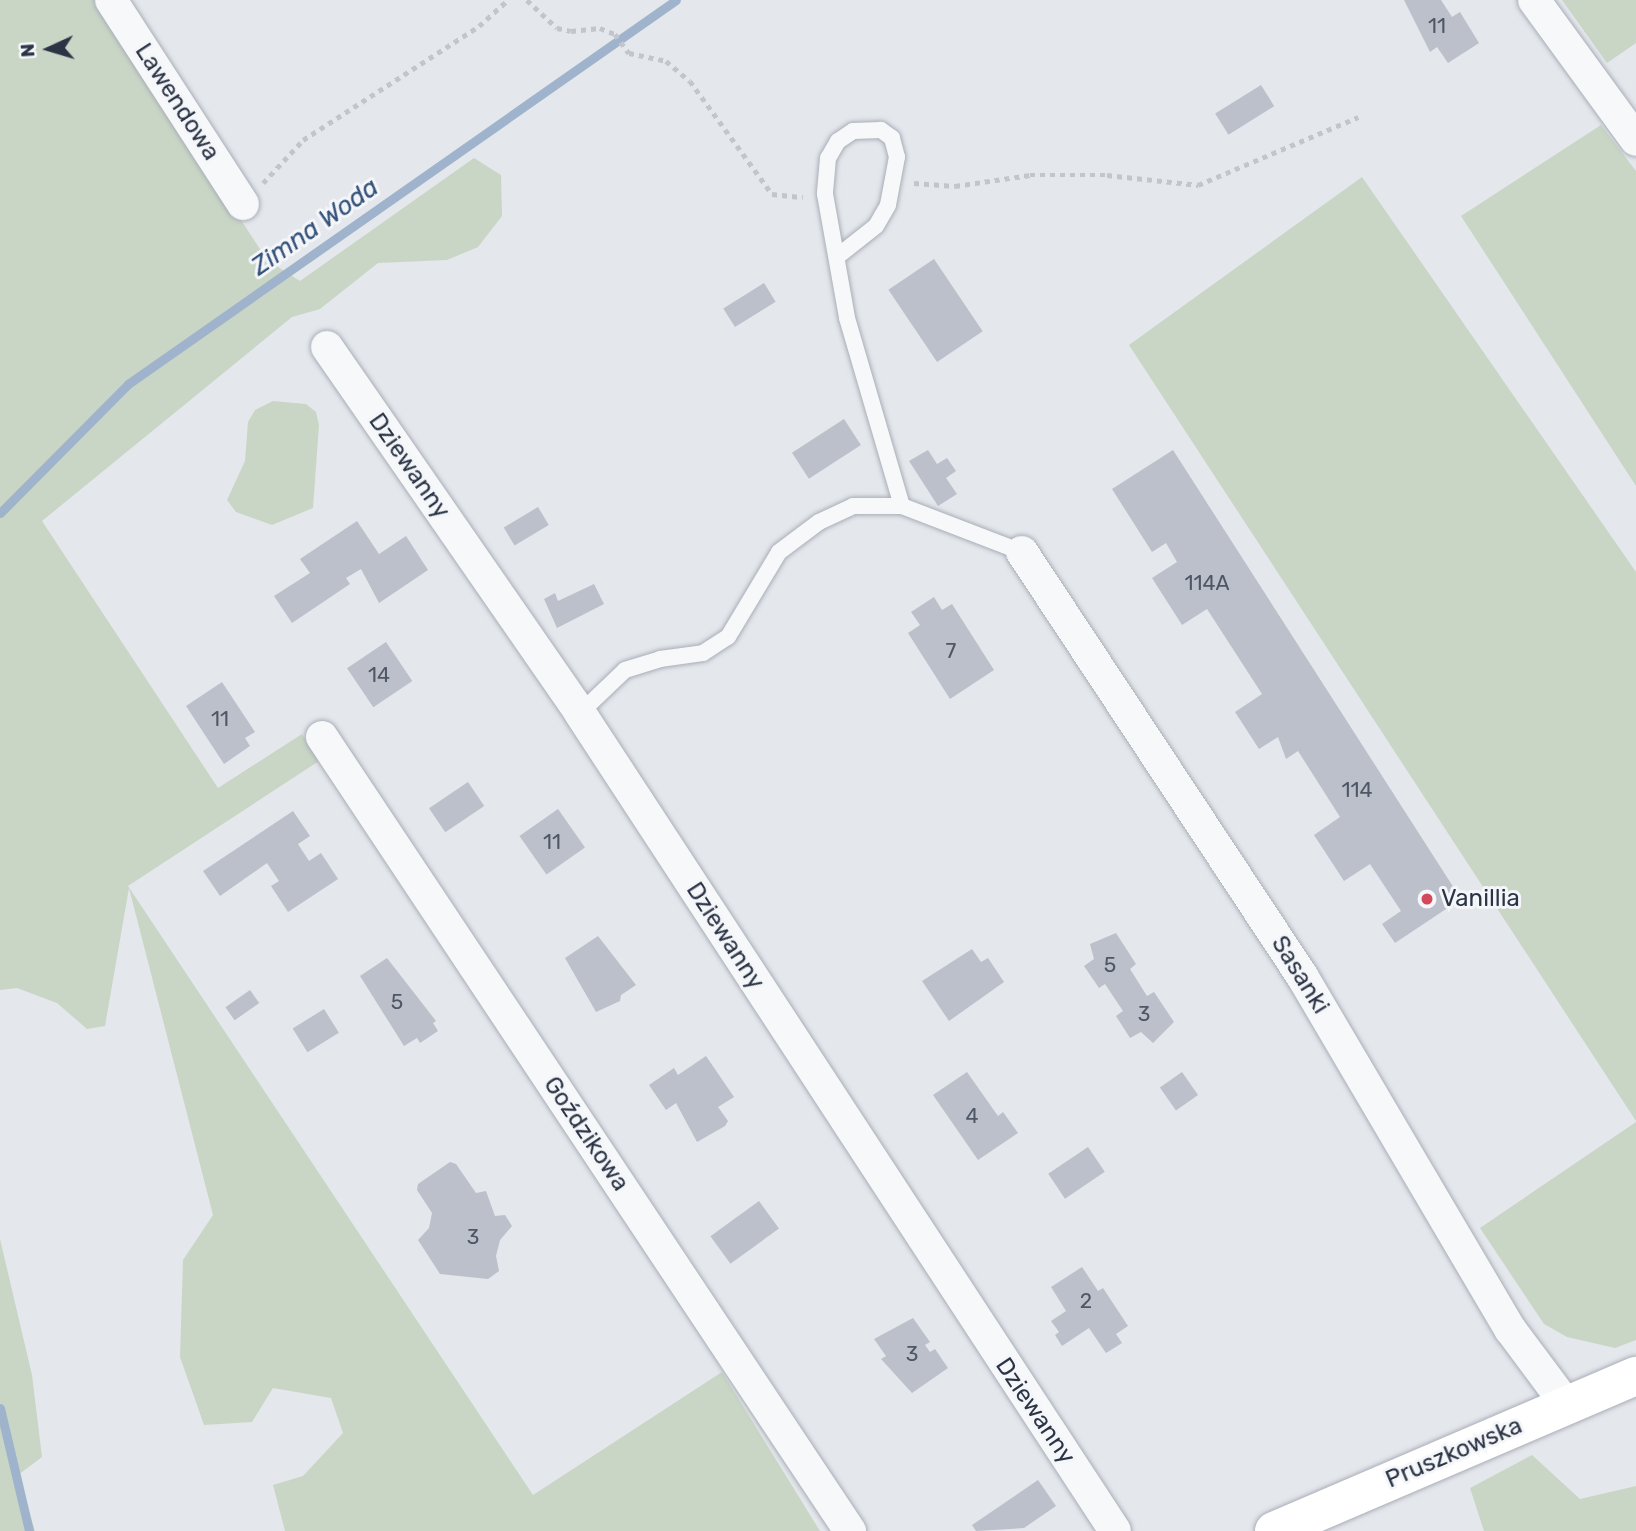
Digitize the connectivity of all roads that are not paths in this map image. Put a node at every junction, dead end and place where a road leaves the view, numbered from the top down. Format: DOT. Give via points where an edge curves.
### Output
graph roads {
  1 [pos="111,0"];
  2 [pos="1534,0"];
  3 [pos="1636,140"];
  4 [pos="243,204"];
  5 [pos="838,256"];
  6 [pos="327,347"];
  7 [pos="902,506"];
  8 [pos="1022,552"];
  9 [pos="580,713"];
  10 [pos="322,737"];
  11 [pos="1636,1376"];
  12 [pos="1566,1404"];
  13 [pos="850,1531"];
  14 [pos="1115,1531"];
  15 [pos="1273,1531"];
  1 -- 4 [label="street, Lawendowa"];
  2 -- 3 [label="street"];
  5 -- 5 [label="lane" via="825,194 828,158 838,141 861,130 881,130 892,138 895,182 876,226"];
  5 -- 7 [label="lane" via="850,330"];
  6 -- 9 [label="street, Dziewanny"];
  7 -- 8 [label="lane"];
  7 -- 9 [label="lane" via="853,506 819,523 779,552 728,638 703,653 625,670"];
  8 -- 12 [label="street, Sasanki" via="1302,976 1510,1329"];
  9 -- 14 [label="street, Dziewanny"];
  10 -- 13 [label="street, Goździkowa"];
  11 -- 12 [label="street, Pruszkowska"];
  12 -- 15 [label="street, Pruszkowska"];
}
